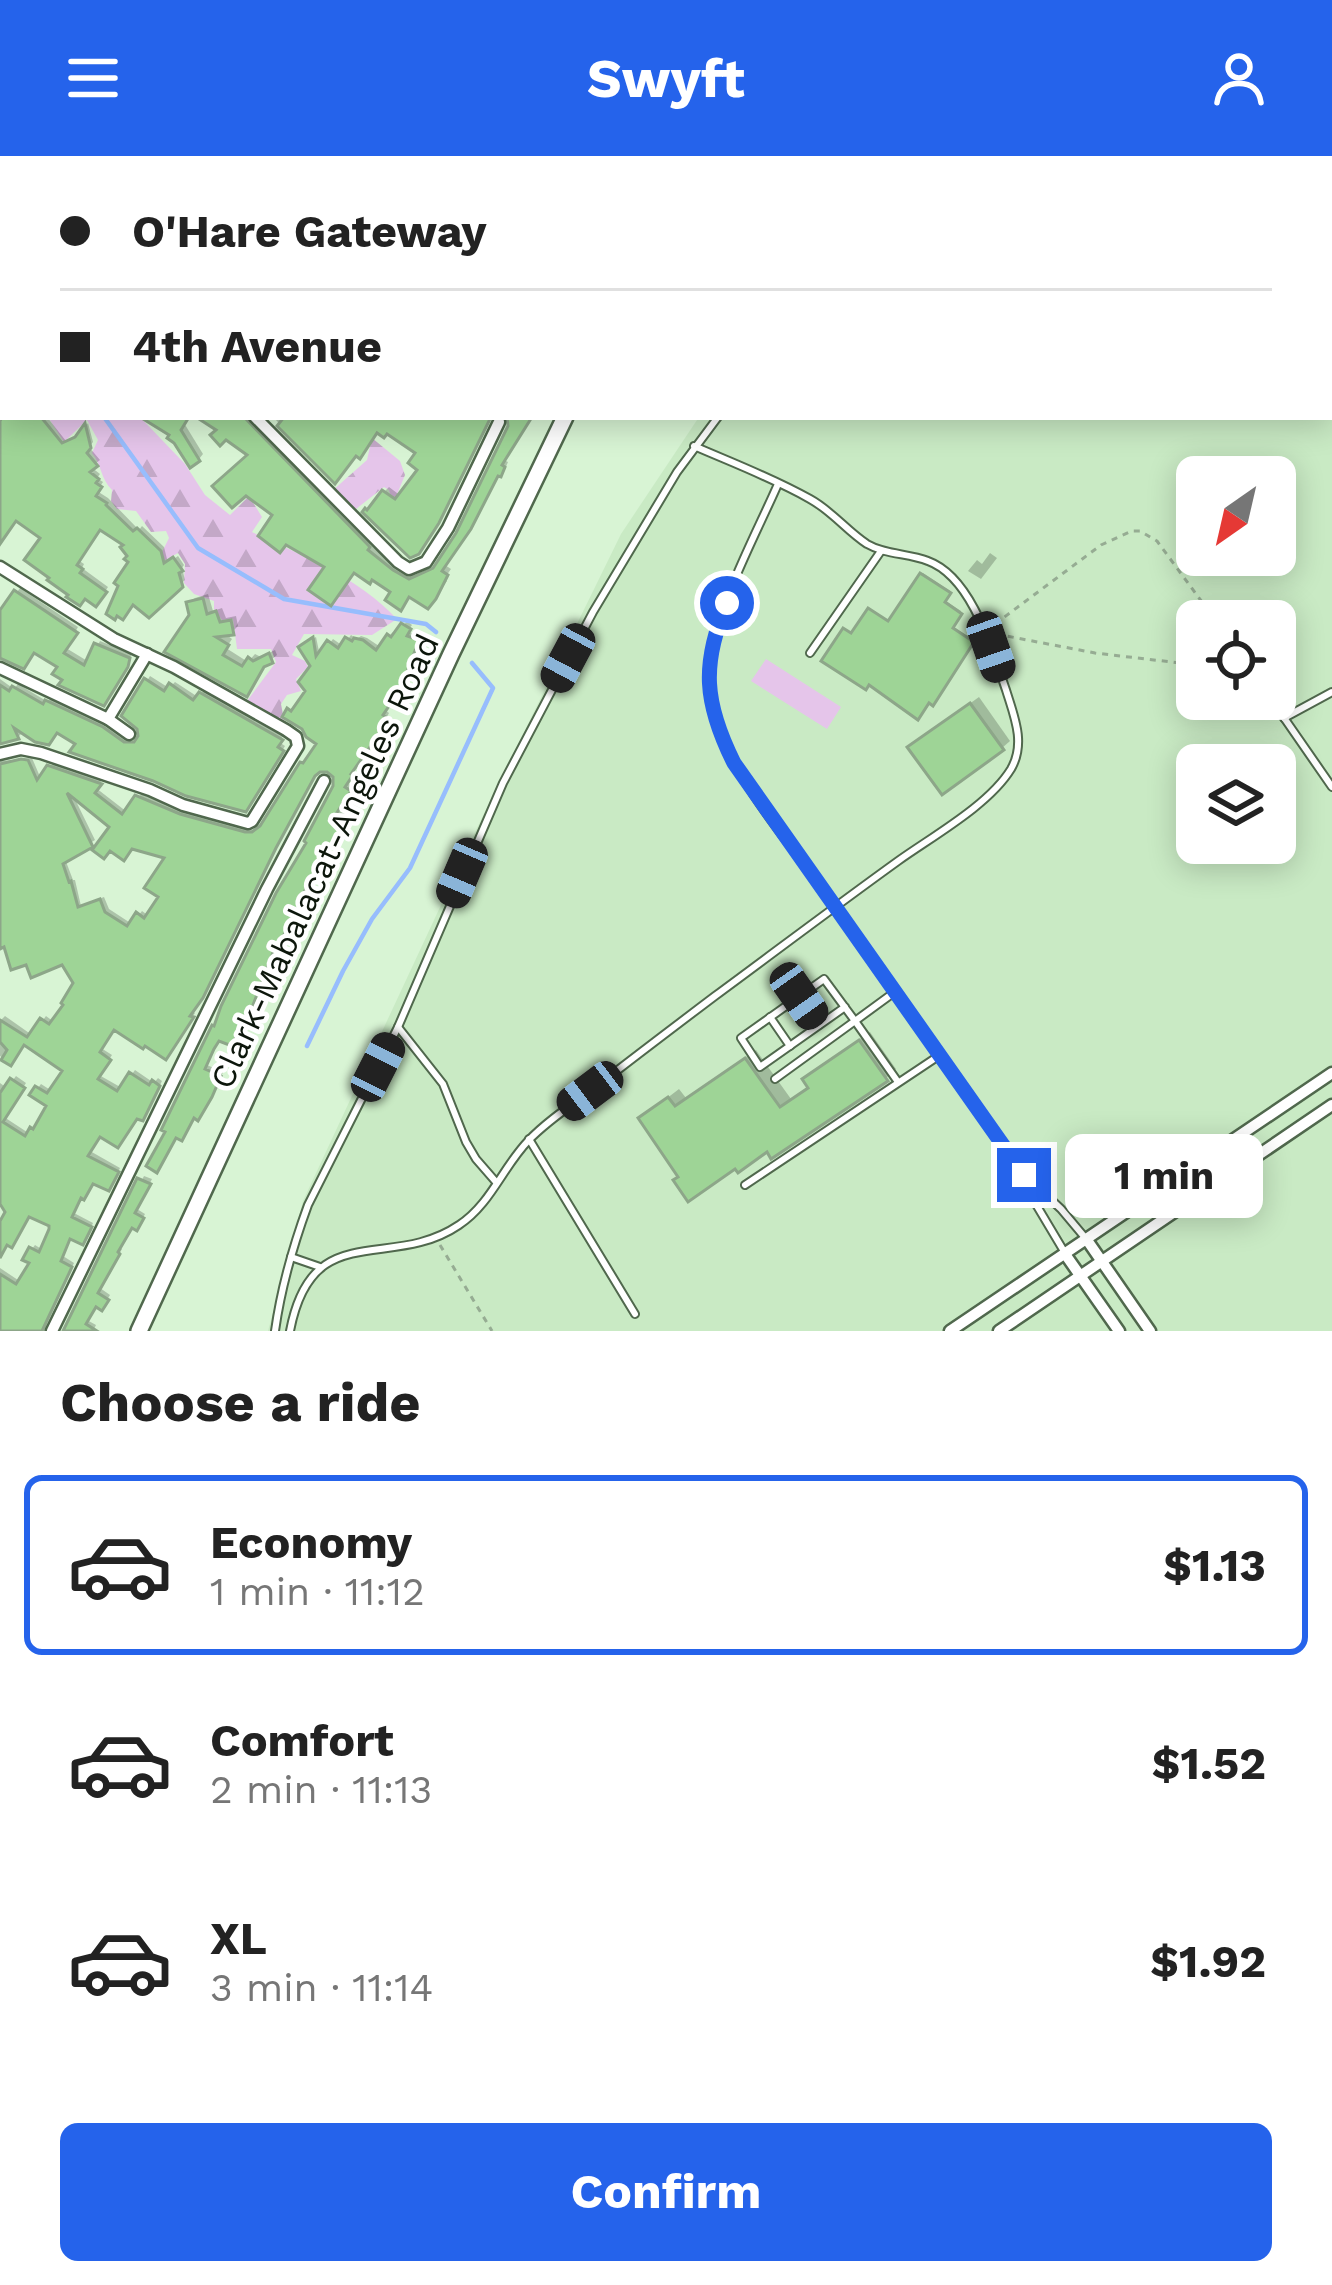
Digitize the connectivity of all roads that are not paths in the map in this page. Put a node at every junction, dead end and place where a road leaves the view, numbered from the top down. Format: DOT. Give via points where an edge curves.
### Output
graph roads {
  1 [pos="258,420"];
  2 [pos="565,420"];
  3 [pos="716,420"];
  4 [pos="499,422"];
  5 [pos="694,446"];
  6 [pos="778,484"];
  7 [pos="881,551"];
  8 [pos="0,568"];
  9 [pos="810,653"];
  10 [pos="146,654"];
  11 [pos="0,668"];
  12 [pos="1332,692"];
  13 [pos="1296,712"];
  14 [pos="108,719"];
  15 [pos="1285,720"];
  16 [pos="129,734"];
  17 [pos="0,754"];
  18 [pos="324,781"];
  19 [pos="1332,787"];
  20 [pos="836,905"];
  21 [pos="896,991"];
  22 [pos="799,996"];
  23 [pos="845,1007"];
  24 [pos="770,1017"];
  25 [pos="855,1021"];
  26 [pos="819,1025"];
  27 [pos="398,1027"];
  28 [pos="790,1046"];
  29 [pos="940,1055"];
  30 [pos="1332,1073"];
  31 [pos="775,1079"];
  32 [pos="898,1082"];
  33 [pos="1332,1105"];
  34 [pos="529,1139"];
  35 [pos="1024,1175"];
  36 [pos="496,1182"];
  37 [pos="745,1185"];
  38 [pos="1087,1240"];
  39 [pos="1065,1254"];
  40 [pos="291,1257"];
  41 [pos="1103,1262"];
  42 [pos="320,1268"];
  43 [pos="1081,1276"];
  44 [pos="635,1314"];
  45 [pos="52,1331"];
  46 [pos="139,1331"];
  47 [pos="275,1331"];
  48 [pos="290,1331"];
  49 [pos="950,1331"];
  50 [pos="999,1331"];
  51 [pos="1119,1331"];
  52 [pos="1150,1331"];
  1 -- 4 [label="street" via="409,568 426,562 448,528"];
  2 -- 46 [label="main road, Clark-Mabalacat-Angeles Road"];
  3 -- 5 [label="lane"];
  5 -- 6 [label="lane"];
  5 -- 27 [label="lane" via="593,612 503,783"];
  6 -- 7 [label="lane"];
  6 -- 20 [label="lane" via="718,623 707,682 734,763"];
  7 -- 9 [label="lane"];
  7 -- 20 [label="lane" via="940,567 959,585 1015,716 1018,747 1000,783"];
  8 -- 10 [label="street"];
  10 -- 14 [label="street"];
  10 -- 17 [label="street" via="296,737 252,821 182,805 41,753"];
  11 -- 14 [label="street"];
  12 -- 13 [label="lane"];
  14 -- 16 [label="street"];
  15 -- 19 [label="lane"];
  18 -- 45 [label="street"];
  20 -- 21 [label="lane"];
  20 -- 34 [label="lane"];
  21 -- 25 [label="lane"];
  21 -- 29 [label="lane"];
  22 -- 23 [label="lane" via="824,979"];
  22 -- 24 [label="lane"];
  22 -- 26 [label="lane"];
  23 -- 25 [label="lane"];
  23 -- 26 [label="lane"];
  24 -- 28 [label="lane"];
  24 -- 28 [label="lane" via="741,1038 760,1067"];
  25 -- 31 [label="lane"];
  25 -- 32 [label="lane"];
  26 -- 28 [label="lane"];
  27 -- 36 [label="lane" via="443,1084 466,1142"];
  27 -- 40 [label="lane" via="308,1205"];
  29 -- 32 [label="lane"];
  29 -- 35 [label="lane"];
  30 -- 38 [label="street"];
  32 -- 37 [label="lane"];
  33 -- 41 [label="street"];
  34 -- 36 [label="lane"];
  34 -- 44 [label="lane"];
  35 -- 38 [label="lane"];
  35 -- 39 [label="lane"];
  36 -- 42 [label="lane" via="472,1215 435,1237 351,1253"];
  38 -- 39 [label="street"];
  38 -- 41 [label="street"];
  39 -- 43 [label="street"];
  39 -- 49 [label="street"];
  40 -- 42 [label="lane"];
  40 -- 47 [label="lane"];
  41 -- 43 [label="street"];
  41 -- 52 [label="street"];
  42 -- 48 [label="lane"];
  43 -- 50 [label="street"];
  43 -- 51 [label="street"];
}
